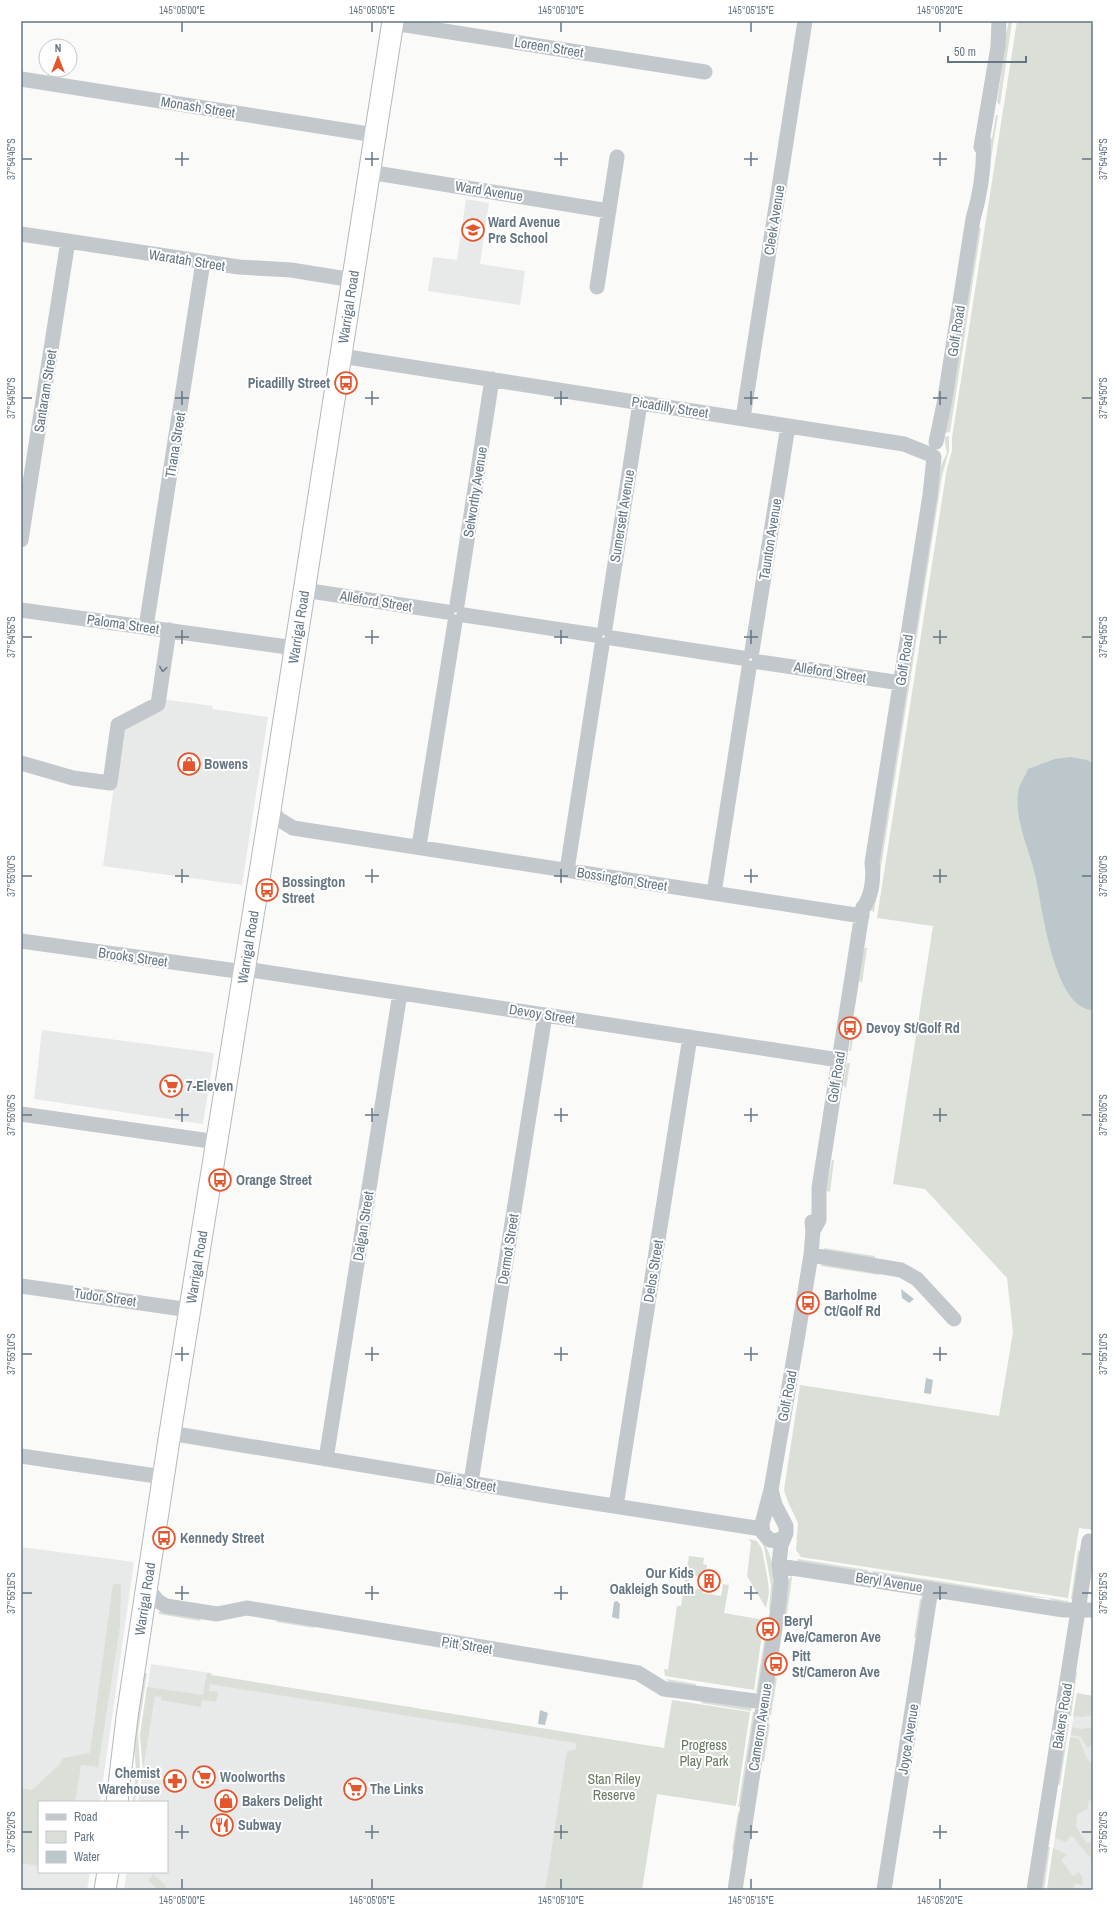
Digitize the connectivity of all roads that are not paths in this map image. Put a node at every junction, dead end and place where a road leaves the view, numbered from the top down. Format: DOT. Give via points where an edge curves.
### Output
graph roads {
  1 [pos="806,21"];
  2 [pos="999,21"];
  3 [pos="1006,21"];
  4 [pos="393,22"];
  5 [pos="998,47"];
  6 [pos="705,72"];
  7 [pos="21,79"];
  8 [pos="375,135"];
  9 [pos="617,157"];
  10 [pos="369,172"];
  11 [pos="608,210"];
  12 [pos="21,234"];
  13 [pos="68,242"];
  14 [pos="203,262"];
  15 [pos="353,280"];
  16 [pos="596,287"];
  17 [pos="341,356"];
  18 [pos="492,379"];
  19 [pos="640,403"];
  20 [pos="743,418"];
  21 [pos="788,426"];
  22 [pos="933,449"];
  23 [pos="21,540"];
  24 [pos="304,590"];
  25 [pos="21,610"];
  26 [pos="456,613"];
  27 [pos="146,628"];
  28 [pos="169,630"];
  29 [pos="603,637"];
  30 [pos="295,648"];
  31 [pos="751,660"];
  32 [pos="901,683"];
  33 [pos="21,763"];
  34 [pos="270,810"];
  35 [pos="419,846"];
  36 [pos="567,870"];
  37 [pos="714,893"];
  38 [pos="862,912"];
  39 [pos="21,941"];
  40 [pos="245,971"];
  41 [pos="400,993"];
  42 [pos="545,1015"];
  43 [pos="690,1037"];
  44 [pos="839,1060"];
  45 [pos="21,1114"];
  46 [pos="217,1142"];
  47 [pos="810,1255"];
  48 [pos="21,1286"];
  49 [pos="190,1310"];
  50 [pos="954,1319"];
  51 [pos="170,1433"];
  52 [pos="21,1456"];
  53 [pos="326,1459"];
  54 [pos="163,1478"];
  55 [pos="471,1482"];
  56 [pos="771,1490"];
  57 [pos="616,1506"];
  58 [pos="782,1519"];
  59 [pos="764,1529"];
  60 [pos="784,1537"];
  61 [pos="1089,1541"];
  62 [pos="779,1565"];
  63 [pos="147,1588"];
  64 [pos="931,1589"];
  65 [pos="166,1606"];
  66 [pos="1078,1610"];
  67 [pos="1093,1610"];
  68 [pos="142,1621"];
  69 [pos="764,1702"];
  70 [pos="117,1801"];
  71 [pos="108,1873"];
  72 [pos="105,1890"];
  73 [pos="735,1890"];
  74 [pos="884,1890"];
  75 [pos="1034,1890"];
  1 -- 20 [label="street, Cleek Avenue"];
  2 -- 5 [label="street, Golf Road"];
  3 -- 5 [label="street, Golf Road"];
  4 -- 6 [label="street, Loreen Street"];
  4 -- 8 [label="highway, Warrigal Road"];
  5 -- 22 [label="street, Golf Road" via="973,189 973,219 944,404"];
  7 -- 8 [label="street, Monash Street"];
  8 -- 10 [label="highway, Warrigal Road"];
  9 -- 11 [label="street"];
  10 -- 11 [label="street, Ward Avenue"];
  10 -- 15 [label="highway, Warrigal Road"];
  11 -- 16 [label="street"];
  12 -- 13 [label="street, Waratah Street"];
  13 -- 14 [label="street, Waratah Street"];
  13 -- 23 [label="street, Santaram Street"];
  14 -- 15 [label="street, Waratah Street" via="239,268 291,270"];
  14 -- 27 [label="street, Thana Street"];
  15 -- 17 [label="highway, Warrigal Road"];
  17 -- 18 [label="street, Picadilly Street"];
  17 -- 24 [label="highway, Warrigal Road"];
  18 -- 19 [label="street, Picadilly Street"];
  18 -- 26 [label="street, Selworthy Avenue"];
  19 -- 20 [label="street, Picadilly Street"];
  19 -- 29 [label="street, Sumersett Avenue"];
  20 -- 21 [label="street, Picadilly Street"];
  21 -- 22 [label="street, Picadilly Street"];
  21 -- 31 [label="street, Taunton Avenue"];
  22 -- 32 [label="street, Golf Road" via="930,495"];
  24 -- 26 [label="street, Alleford Street"];
  24 -- 30 [label="highway, Warrigal Road"];
  25 -- 27 [label="street, Paloma Street"];
  26 -- 29 [label="street, Alleford Street"];
  26 -- 35 [label="street, Selworthy Avenue"];
  27 -- 28 [label="street, Paloma Street"];
  28 -- 30 [label="street, Paloma Street"];
  28 -- 33 [label="street, one-way" via="158,704 118,725 110,783 73,778"];
  29 -- 31 [label="street, Alleford Street"];
  29 -- 36 [label="street, Sumersett Avenue"];
  30 -- 34 [label="highway, Warrigal Road"];
  31 -- 32 [label="street, Alleford Street"];
  31 -- 37 [label="street, Taunton Avenue"];
  32 -- 38 [label="street, Golf Road" via="872,863 873,873 868,900"];
  34 -- 35 [label="street, Bossington Street" via="293,828"];
  34 -- 40 [label="highway, Warrigal Road"];
  35 -- 36 [label="street, Bossington Street"];
  36 -- 37 [label="street, Bossington Street"];
  37 -- 38 [label="street, Bossington Street"];
  38 -- 44 [label="street, Golf Road"];
  39 -- 40 [label="street, Brooks Street"];
  40 -- 41 [label="street, Devoy Street"];
  40 -- 46 [label="highway, Warrigal Road"];
  41 -- 42 [label="street, Devoy Street"];
  41 -- 53 [label="street, Dalgan Street"];
  42 -- 43 [label="street, Devoy Street"];
  42 -- 55 [label="street, Dermot Street"];
  43 -- 44 [label="street, Devoy Street"];
  43 -- 57 [label="street, Delos Street"];
  44 -- 47 [label="street, Golf Road" via="818,1199 819,1220 813,1231"];
  45 -- 46 [label="street"];
  46 -- 49 [label="highway, Warrigal Road"];
  47 -- 50 [label="street" via="901,1270 917,1279"];
  47 -- 56 [label="street, Golf Road"];
  48 -- 49 [label="street, Tudor Street"];
  49 -- 51 [label="highway, Warrigal Road"];
  51 -- 53 [label="street, Delia Street"];
  51 -- 54 [label="highway, Warrigal Road"];
  52 -- 54 [label="street"];
  53 -- 55 [label="street, Delia Street"];
  54 -- 63 [label="highway, Warrigal Road"];
  55 -- 57 [label="street, Delia Street"];
  56 -- 58 [label="street, Golf Road"];
  56 -- 59 [label="street, Golf Road"];
  57 -- 59 [label="street, Delia Street"];
  58 -- 59 [label="street" via="770,1516"];
  58 -- 60 [label="street" via="786,1530"];
  59 -- 60 [label="street" via="777,1541"];
  59 -- 62 [label="street, Cameron Avenue" via="774,1559"];
  60 -- 62 [label="street, Cameron Avenue"];
  61 -- 66 [label="street, Bakers Road"];
  62 -- 64 [label="street, Beryl Avenue"];
  62 -- 69 [label="street, Cameron Avenue" via="780,1596"];
  63 -- 65 [label="street"];
  63 -- 68 [label="highway, Warrigal Road"];
  64 -- 66 [label="street, Beryl Avenue"];
  64 -- 74 [label="street, Joyce Avenue"];
  65 -- 68 [label="street" via="157,1609"];
  65 -- 69 [label="street, Pitt Street" via="217,1614 247,1608 638,1672 664,1689"];
  66 -- 67 [label="street, Beryl Avenue"];
  66 -- 75 [label="street, Bakers Road"];
  68 -- 70 [label="highway, Warrigal Road"];
  69 -- 73 [label="street, Cameron Avenue"];
  71 -- 72 [label="highway"];
}
